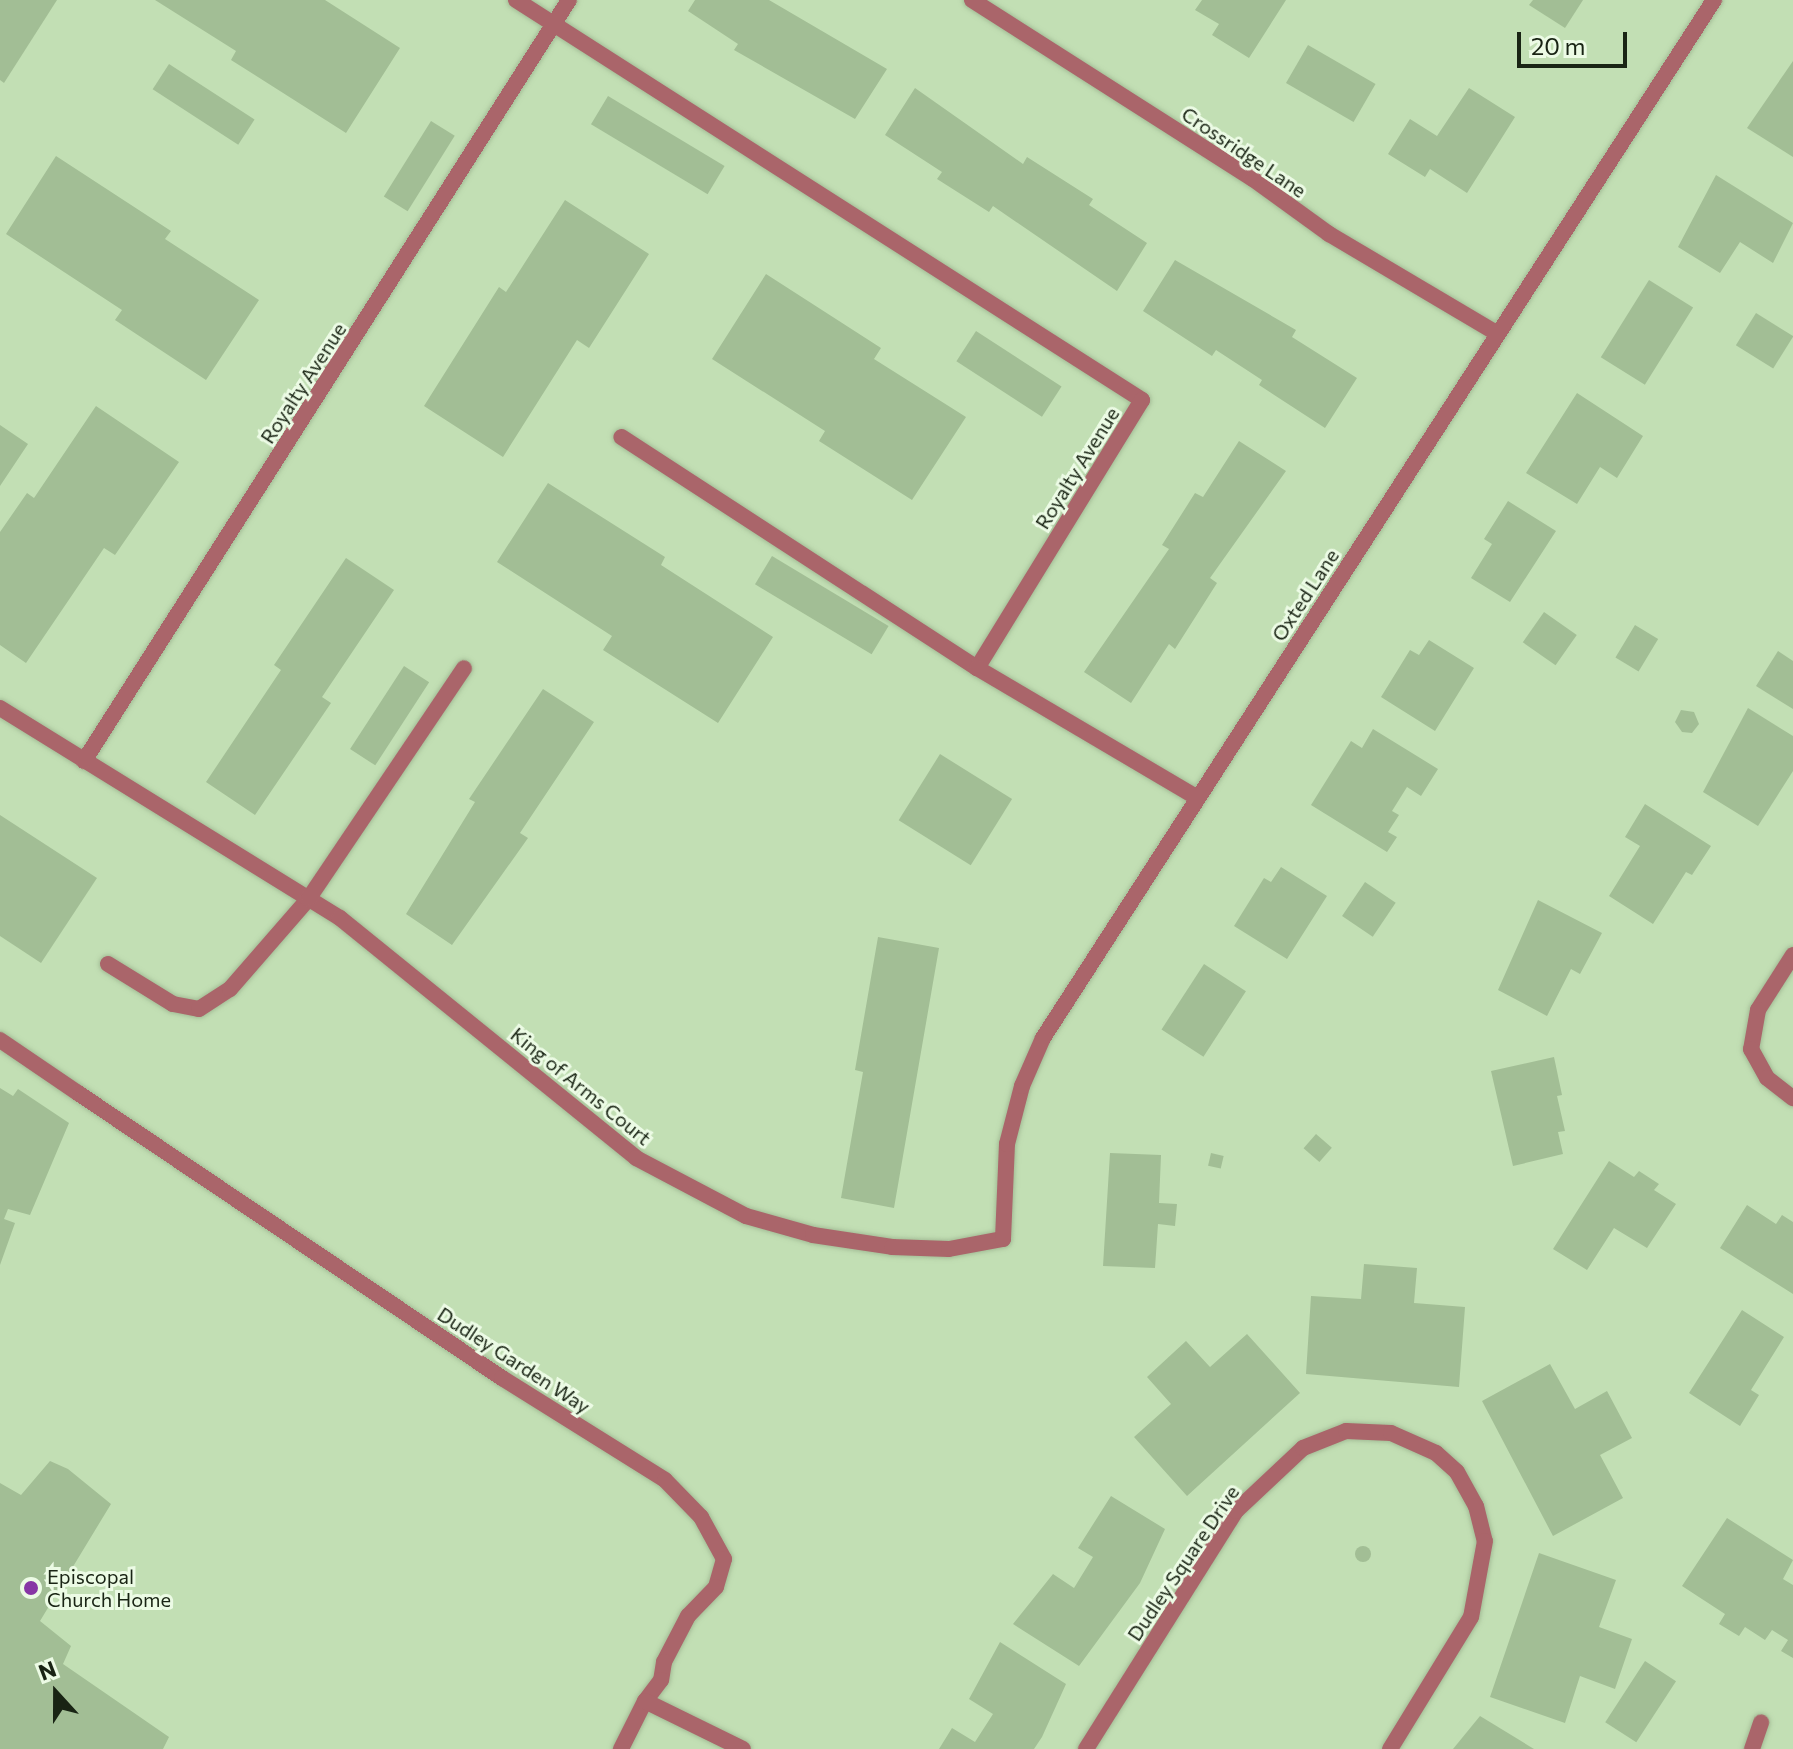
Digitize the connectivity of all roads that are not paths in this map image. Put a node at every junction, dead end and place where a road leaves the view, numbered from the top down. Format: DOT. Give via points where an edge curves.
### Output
graph roads {
  1 [pos="516,0"];
  2 [pos="569,0"];
  3 [pos="972,0"];
  4 [pos="1714,0"];
  5 [pos="554,24"];
  6 [pos="1495,332"];
  7 [pos="621,437"];
  8 [pos="464,668"];
  9 [pos="977,668"];
  10 [pos="0,708"];
  11 [pos="84,761"];
  12 [pos="1198,798"];
  13 [pos="309,898"];
  14 [pos="1793,955"];
  15 [pos="108,964"];
  16 [pos="0,1040"];
  17 [pos="1793,1098"];
  18 [pos="1003,1239"];
  19 [pos="645,1701"];
  20 [pos="1761,1723"];
  21 [pos="621,1749"];
  22 [pos="743,1749"];
  23 [pos="1086,1749"];
  24 [pos="1390,1749"];
  25 [pos="1752,1749"];
  1 -- 5 [label="street, Royalty Avenue"];
  2 -- 5 [label="street, Royalty Avenue"];
  3 -- 6 [label="street, Crossridge Lane" via="1253,179 1329,234"];
  4 -- 6 [label="street, Oxted Lane"];
  5 -- 9 [label="street, Royalty Avenue" via="1142,400"];
  5 -- 11 [label="street, Royalty Avenue"];
  6 -- 12 [label="street, Oxted Lane"];
  7 -- 9 [label="street"];
  8 -- 13 [label="street"];
  9 -- 12 [label="street"];
  10 -- 11 [label="street, King of Arms Court"];
  11 -- 13 [label="street, King of Arms Court"];
  12 -- 18 [label="street, Oxted Lane" via="1043,1038 1022,1086 1007,1144"];
  13 -- 15 [label="street" via="230,989 199,1009 173,1004"];
  13 -- 18 [label="street, King of Arms Court" via="636,1158 746,1216 813,1235 892,1247 949,1249"];
  14 -- 17 [label="street" via="1758,1010 1751,1049 1767,1078"];
  16 -- 19 [label="street, Dudley Garden Way" via="502,1378 665,1480 701,1517 724,1559 716,1587 688,1616 664,1662 661,1680"];
  19 -- 21 [label="street, Dudley Garden Way"];
  19 -- 22 [label="street"];
  20 -- 25 [label="street"];
  23 -- 24 [label="street, Dudley Square Drive" via="1236,1511 1303,1448 1346,1431 1391,1433 1436,1453 1457,1472 1476,1506 1485,1541 1471,1617"];
}
